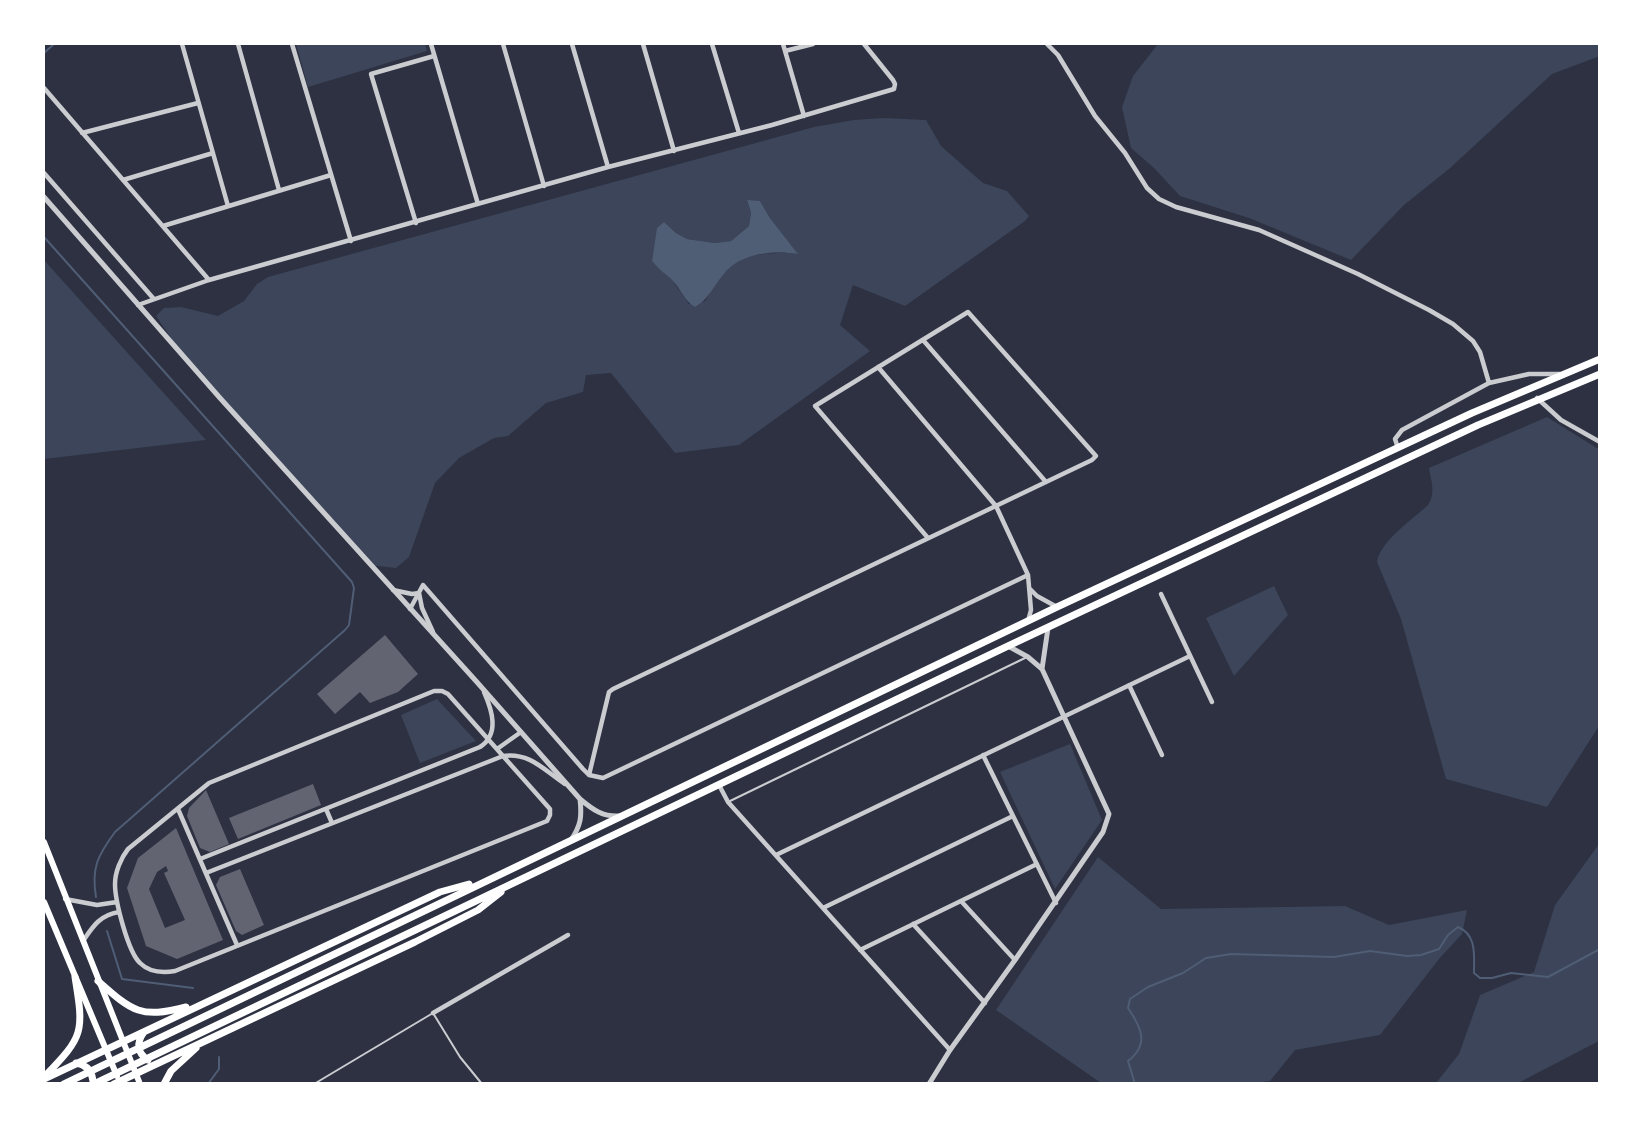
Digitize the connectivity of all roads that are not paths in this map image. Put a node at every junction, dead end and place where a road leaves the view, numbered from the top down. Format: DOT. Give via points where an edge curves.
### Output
graph roads {
  1 [pos="182,44"];
  2 [pos="238,44"];
  3 [pos="292,44"];
  4 [pos="431,44"];
  5 [pos="502,44"];
  6 [pos="572,44"];
  7 [pos="643,44"];
  8 [pos="712,44"];
  9 [pos="783,44"];
  10 [pos="813,44"];
  11 [pos="864,44"];
  12 [pos="1047,44"];
  13 [pos="785,51"];
  14 [pos="434,56"];
  15 [pos="44,88"];
  16 [pos="198,103"];
  17 [pos="804,116"];
  18 [pos="739,133"];
  19 [pos="82,134"];
  20 [pos="674,151"];
  21 [pos="213,153"];
  22 [pos="609,167"];
  23 [pos="44,173"];
  24 [pos="331,175"];
  25 [pos="123,180"];
  26 [pos="544,186"];
  27 [pos="279,190"];
  28 [pos="44,197"];
  29 [pos="478,204"];
  30 [pos="228,206"];
  31 [pos="416,223"];
  32 [pos="163,226"];
  33 [pos="351,241"];
  34 [pos="209,280"];
  35 [pos="153,298"];
  36 [pos="138,305"];
  37 [pos="923,340"];
  38 [pos="1599,359"];
  39 [pos="878,367"];
  40 [pos="1561,374"];
  41 [pos="1599,374"];
  42 [pos="1489,383"];
  43 [pos="1537,398"];
  44 [pos="1599,442"];
  45 [pos="1398,448"];
  46 [pos="1046,482"];
  47 [pos="996,506"];
  48 [pos="928,538"];
  49 [pos="1028,575"];
  50 [pos="1030,589"];
  51 [pos="392,590"];
  52 [pos="419,593"];
  53 [pos="1161,594"];
  54 [pos="1057,607"];
  55 [pos="410,609"];
  56 [pos="1028,621"];
  57 [pos="1048,628"];
  58 [pos="434,634"];
  59 [pos="1008,646"];
  60 [pos="1190,656"];
  61 [pos="1028,657"];
  62 [pos="1042,669"];
  63 [pos="476,681"];
  64 [pos="1129,685"];
  65 [pos="1212,702"];
  66 [pos="1064,716"];
  67 [pos="520,732"];
  68 [pos="489,740"];
  69 [pos="497,749"];
  70 [pos="983,755"];
  71 [pos="1162,755"];
  72 [pos="503,756"];
  73 [pos="589,775"];
  74 [pos="719,785"];
  75 [pos="568,786"];
  76 [pos="580,799"];
  77 [pos="728,802"];
  78 [pos="178,809"];
  79 [pos="326,809"];
  80 [pos="625,815"];
  81 [pos="1013,816"];
  82 [pos="332,823"];
  83 [pos="570,841"];
  84 [pos="44,842"];
  85 [pos="776,855"];
  86 [pos="49,858"];
  87 [pos="200,859"];
  88 [pos="1037,864"];
  89 [pos="44,865"];
  90 [pos="206,873"];
  91 [pos="490,878"];
  92 [pos="512,883"];
  93 [pos="65,898"];
  94 [pos="961,901"];
  95 [pos="44,902"];
  96 [pos="117,902"];
  97 [pos="1056,903"];
  98 [pos="823,908"];
  99 [pos="119,912"];
  100 [pos="46,914"];
  101 [pos="913,924"];
  102 [pos="568,935"];
  103 [pos="82,942"];
  104 [pos="237,945"];
  105 [pos="860,950"];
  106 [pos="1015,960"];
  107 [pos="75,977"];
  108 [pos="98,981"];
  109 [pos="203,1003"];
  110 [pos="985,1003"];
  111 [pos="433,1013"];
  112 [pos="145,1030"];
  113 [pos="123,1041"];
  114 [pos="202,1042"];
  115 [pos="105,1049"];
  116 [pos="950,1050"];
  117 [pos="165,1060"];
  118 [pos="76,1063"];
  119 [pos="136,1073"];
  120 [pos="44,1078"];
  121 [pos="64,1083"];
  122 [pos="94,1083"];
  123 [pos="118,1083"];
  124 [pos="140,1083"];
  125 [pos="164,1083"];
  126 [pos="314,1083"];
  127 [pos="482,1083"];
  128 [pos="929,1083"];
  1 -- 16 [label="street"];
  2 -- 27 [label="street"];
  3 -- 24 [label="street"];
  4 -- 14 [label="street"];
  5 -- 26 [label="street"];
  6 -- 22 [label="street"];
  7 -- 20 [label="street"];
  8 -- 18 [label="street"];
  9 -- 13 [label="street"];
  10 -- 13 [label="street"];
  11 -- 17 [label="street" via="895,84 894,89"];
  12 -- 42 [label="street" via="1146,188 1159,198 1176,207 1259,230 1429,310 1473,341"];
  13 -- 17 [label="street"];
  14 -- 29 [label="street"];
  14 -- 31 [label="street" via="371,74"];
  15 -- 19 [label="street"];
  16 -- 19 [label="street"];
  16 -- 21 [label="street"];
  17 -- 18 [label="street"];
  18 -- 20 [label="street"];
  19 -- 25 [label="street"];
  20 -- 22 [label="street"];
  21 -- 25 [label="street"];
  21 -- 30 [label="street"];
  22 -- 26 [label="street"];
  23 -- 35 [label="street"];
  24 -- 27 [label="street"];
  24 -- 33 [label="street"];
  25 -- 32 [label="street"];
  26 -- 29 [label="street"];
  27 -- 30 [label="street"];
  28 -- 36 [label="street"];
  29 -- 31 [label="street"];
  30 -- 32 [label="street"];
  31 -- 33 [label="street"];
  32 -- 34 [label="street"];
  33 -- 34 [label="street"];
  34 -- 35 [label="street"];
  35 -- 36 [label="street"];
  36 -- 51 [label="street"];
  37 -- 39 [label="street"];
  37 -- 46 [label="street"];
  37 -- 46 [label="street" via="968,312 1096,456"];
  38 -- 40 [label="highway"];
  39 -- 47 [label="street"];
  39 -- 48 [label="street" via="815,406"];
  40 -- 42 [label="street" via="1529,374"];
  40 -- 45 [label="highway"];
  41 -- 43 [label="highway"];
  42 -- 45 [label="street" via="1402,430 1395,439"];
  43 -- 44 [label="street" via="1561,420"];
  43 -- 57 [label="highway"];
  45 -- 54 [label="highway"];
  46 -- 47 [label="street"];
  47 -- 48 [label="street"];
  47 -- 49 [label="street"];
  48 -- 73 [label="street" via="613,689"];
  49 -- 50 [label="street"];
  49 -- 73 [label="street" via="603,778"];
  50 -- 54 [label="street"];
  50 -- 56 [label="street"];
  51 -- 52 [label="street"];
  51 -- 55 [label="street"];
  52 -- 55 [label="street"];
  52 -- 58 [label="street"];
  52 -- 73 [label="street" via="423,585"];
  53 -- 60 [label="street"];
  54 -- 56 [label="highway"];
  55 -- 58 [label="street"];
  56 -- 80 [label="highway"];
  57 -- 59 [label="highway"];
  57 -- 62 [label="street"];
  58 -- 63 [label="street"];
  59 -- 61 [label="street"];
  59 -- 74 [label="highway"];
  60 -- 64 [label="street"];
  60 -- 65 [label="street"];
  61 -- 62 [label="street"];
  61 -- 77 [label="lane"];
  62 -- 66 [label="street"];
  63 -- 67 [label="street"];
  63 -- 68 [label="street" via="492,715"];
  64 -- 66 [label="street"];
  64 -- 71 [label="street"];
  66 -- 70 [label="street"];
  66 -- 97 [label="street" via="1109,814 1103,832"];
  67 -- 69 [label="street"];
  67 -- 75 [label="street"];
  68 -- 69 [label="street"];
  68 -- 78 [label="street" via="448,694 434,691 209,783"];
  68 -- 79 [label="street"];
  69 -- 72 [label="street"];
  70 -- 81 [label="street"];
  70 -- 85 [label="street"];
  72 -- 75 [label="street" via="530,759"];
  72 -- 82 [label="street"];
  72 -- 104 [label="street" via="550,808 547,821"];
  74 -- 77 [label="street"];
  74 -- 92 [label="highway"];
  75 -- 76 [label="street"];
  76 -- 80 [label="street" via="598,813"];
  76 -- 83 [label="street" via="582,818"];
  77 -- 85 [label="street"];
  78 -- 87 [label="street"];
  78 -- 96 [label="street" via="124,855 115,883"];
  79 -- 82 [label="street"];
  79 -- 87 [label="street"];
  80 -- 83 [label="highway"];
  81 -- 88 [label="street"];
  81 -- 98 [label="street"];
  82 -- 90 [label="street"];
  83 -- 91 [label="highway"];
  84 -- 86 [label="main road"];
  85 -- 98 [label="street"];
  86 -- 89 [label="main road"];
  86 -- 93 [label="main road"];
  87 -- 90 [label="street"];
  88 -- 94 [label="street"];
  88 -- 97 [label="street"];
  90 -- 104 [label="street"];
  91 -- 109 [label="highway" via="440,892"];
  91 -- 121 [label="highway"];
  92 -- 114 [label="highway" via="478,910"];
  92 -- 122 [label="highway"];
  93 -- 96 [label="street" via="97,905"];
  93 -- 103 [label="main road"];
  94 -- 101 [label="street"];
  94 -- 106 [label="street"];
  95 -- 100 [label="main road"];
  96 -- 99 [label="street"];
  97 -- 106 [label="street"];
  98 -- 105 [label="street"];
  99 -- 103 [label="street" via="104,915"];
  99 -- 104 [label="street" via="134,957 152,970 175,970"];
  100 -- 107 [label="main road"];
  101 -- 105 [label="street"];
  101 -- 110 [label="street"];
  102 -- 111 [label="street"];
  103 -- 108 [label="main road"];
  105 -- 116 [label="street"];
  106 -- 110 [label="street"];
  107 -- 115 [label="main road"];
  107 -- 120 [label="highway" via="80,1029 69,1051"];
  108 -- 109 [label="highway" via="124,1003 149,1014"];
  108 -- 113 [label="main road"];
  109 -- 112 [label="highway"];
  110 -- 116 [label="street"];
  111 -- 126 [label="lane"];
  111 -- 127 [label="lane" via="460,1057"];
  112 -- 113 [label="highway"];
  112 -- 117 [label="highway" via="138,1042 142,1056 154,1062"];
  113 -- 115 [label="highway"];
  113 -- 119 [label="main road"];
  114 -- 117 [label="highway"];
  114 -- 125 [label="highway" via="171,1071"];
  115 -- 118 [label="highway"];
  115 -- 123 [label="main road"];
  116 -- 128 [label="street"];
  117 -- 119 [label="highway"];
  118 -- 120 [label="highway"];
  118 -- 122 [label="highway" via="87,1067"];
  119 -- 123 [label="highway"];
  119 -- 124 [label="main road"];
}
